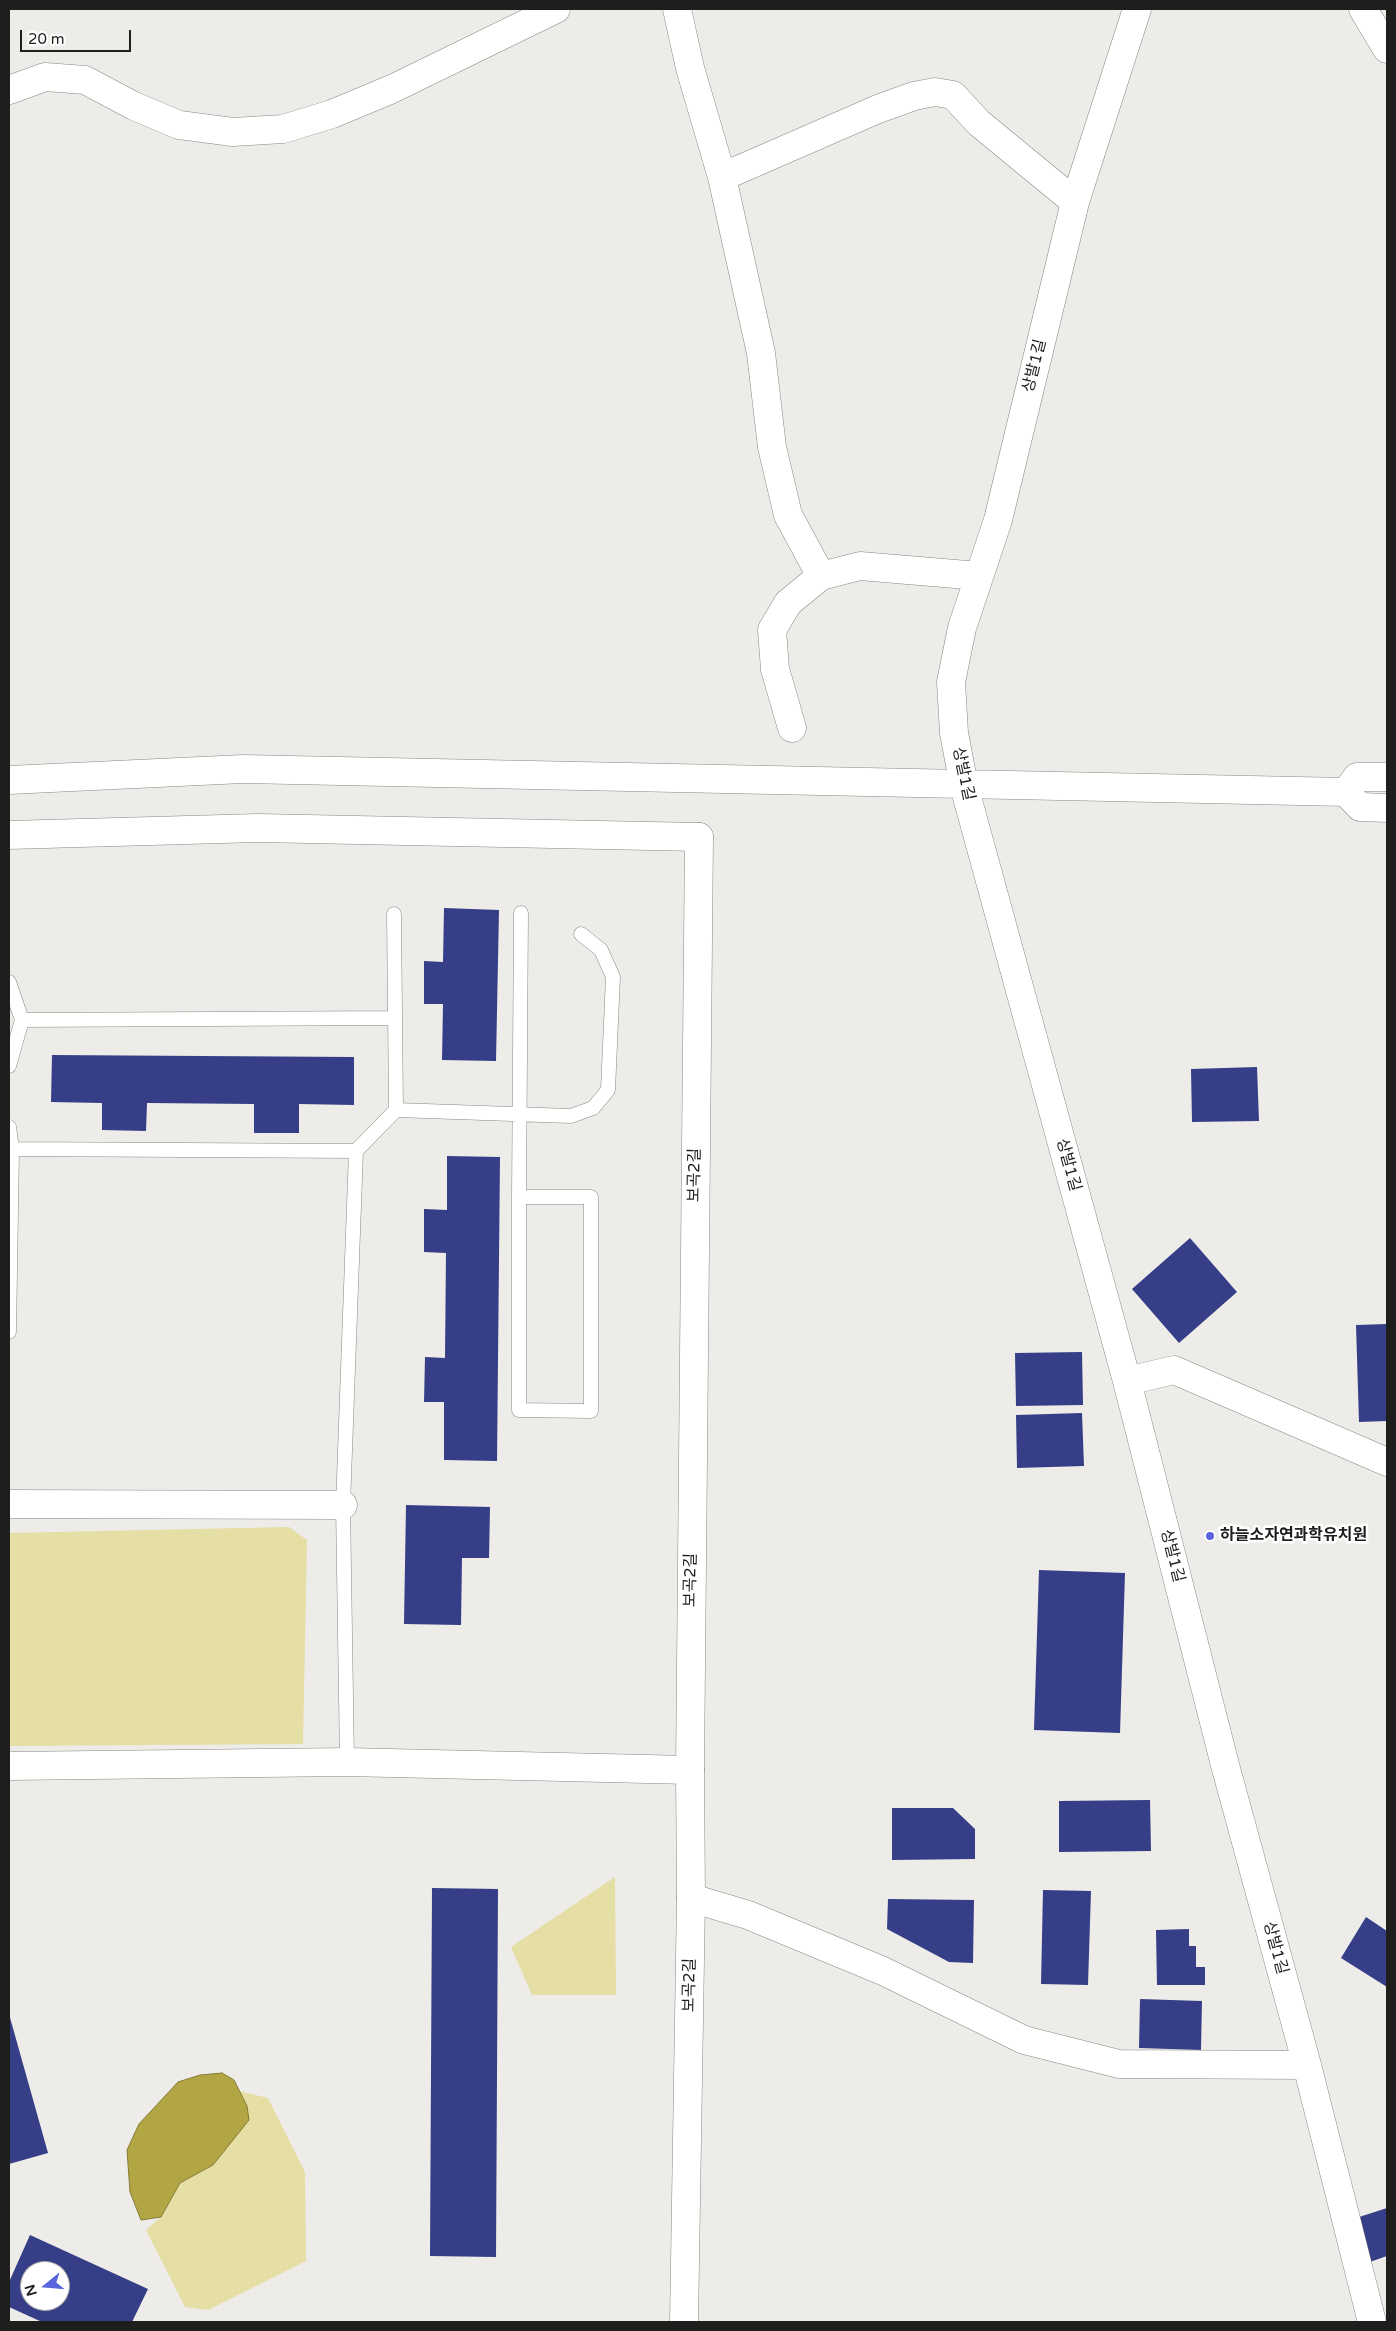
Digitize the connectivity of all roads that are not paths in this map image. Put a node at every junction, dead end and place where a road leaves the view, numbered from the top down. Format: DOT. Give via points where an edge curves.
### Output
graph roads {
  1 [pos="556,9"];
  2 [pos="677,9"];
  3 [pos="1137,9"];
  4 [pos="1363,9"];
  5 [pos="1387,50"];
  6 [pos="9,90"];
  7 [pos="722,177"];
  8 [pos="1075,202"];
  9 [pos="820,576"];
  10 [pos="979,576"];
  11 [pos="792,728"];
  12 [pos="1387,778"];
  13 [pos="9,780"];
  14 [pos="964,786"];
  15 [pos="1346,792"];
  16 [pos="1387,808"];
  17 [pos="9,835"];
  18 [pos="521,913"];
  19 [pos="394,914"];
  20 [pos="581,934"];
  21 [pos="9,982"];
  22 [pos="395,1018"];
  23 [pos="22,1020"];
  24 [pos="9,1066"];
  25 [pos="396,1110"];
  26 [pos="519,1114"];
  27 [pos="9,1128"];
  28 [pos="12,1149"];
  29 [pos="356,1151"];
  30 [pos="519,1197"];
  31 [pos="9,1332"];
  32 [pos="1127,1381"];
  33 [pos="1387,1462"];
  34 [pos="9,1504"];
  35 [pos="343,1505"];
  36 [pos="347,1762"];
  37 [pos="9,1766"];
  38 [pos="690,1770"];
  39 [pos="691,1898"];
  40 [pos="1307,2065"];
  41 [pos="684,2322"];
  42 [pos="1372,2322"];
  1 -- 6 [label="street" via="392,89 332,114 283,129 233,132 179,125 85,80 45,76"];
  2 -- 7 [label="street" via="690,68"];
  3 -- 8 [label="street, 상발1길"];
  4 -- 5 [label="street"];
  7 -- 8 [label="street" via="878,109 935,92 953,95 979,123"];
  7 -- 9 [label="street" via="761,353 772,447 788,515"];
  8 -- 10 [label="street, 상발1길" via="998,520"];
  9 -- 10 [label="street" via="860,566"];
  9 -- 11 [label="street" via="788,603 772,630 774,669"];
  10 -- 14 [label="street, 상발1길" via="962,628 951,682 954,733"];
  12 -- 15 [label="street" via="1358,777"];
  13 -- 14 [label="street" via="243,769"];
  14 -- 15 [label="street"];
  14 -- 32 [label="street, 상발1길"];
  15 -- 16 [label="street" via="1360,807"];
  17 -- 38 [label="street, 보곡2길" via="258,828 698,837"];
  18 -- 26 [label="lane"];
  19 -- 22 [label="lane"];
  20 -- 26 [label="lane" via="601,950 612,977 608,1090 593,1108 571,1116"];
  21 -- 23 [label="lane"];
  22 -- 23 [label="lane"];
  22 -- 25 [label="lane"];
  23 -- 24 [label="lane"];
  25 -- 26 [label="lane"];
  25 -- 29 [label="lane"];
  26 -- 30 [label="lane"];
  27 -- 28 [label="lane"];
  28 -- 29 [label="lane"];
  28 -- 31 [label="lane"];
  29 -- 35 [label="lane"];
  30 -- 30 [label="lane" via="519,1410 591,1410 591,1197"];
  32 -- 33 [label="street" via="1174,1370"];
  32 -- 40 [label="street, 상발1길" via="1225,1766"];
  34 -- 35 [label="street"];
  35 -- 36 [label="lane"];
  36 -- 37 [label="street"];
  36 -- 38 [label="street"];
  38 -- 39 [label="street, 보곡2길"];
  39 -- 40 [label="street" via="748,1915 883,1971 1024,2040 1119,2064"];
  39 -- 41 [label="street, 보곡2길"];
  40 -- 42 [label="street, 상발1길"];
}
